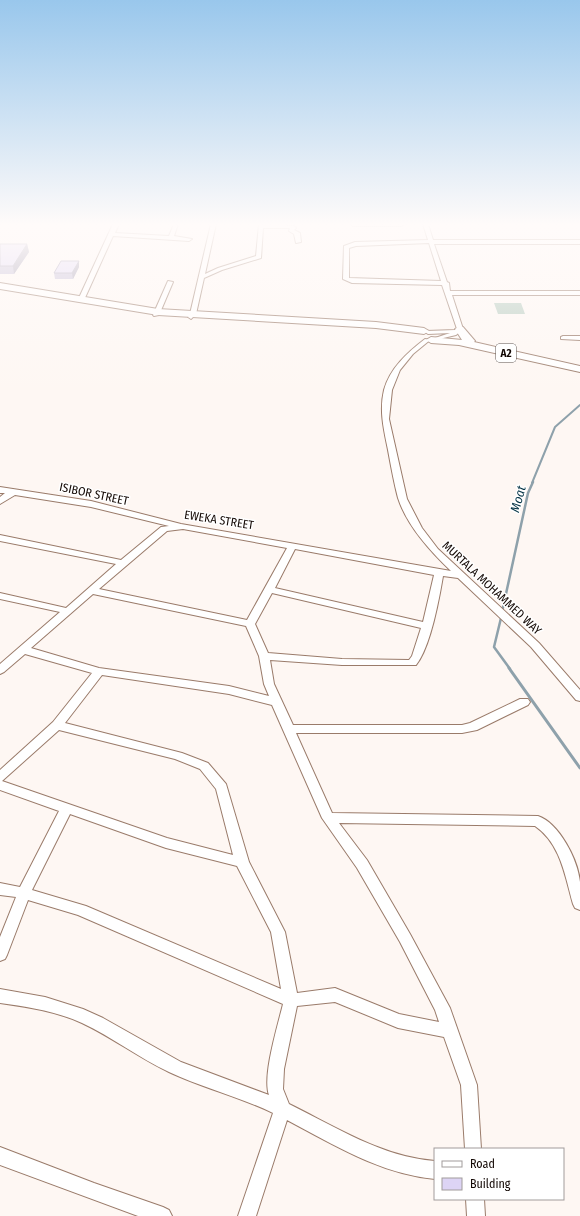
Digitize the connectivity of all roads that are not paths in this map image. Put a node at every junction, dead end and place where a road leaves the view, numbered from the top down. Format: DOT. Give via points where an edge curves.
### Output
graph roads {
  1 [pos="90,281"];
  2 [pos="201,281"];
  3 [pos="351,281"];
  4 [pos="170,282"];
  5 [pos="446,283"];
  6 [pos="0,287"];
  7 [pos="448,293"];
  8 [pos="580,293"];
  9 [pos="81,300"];
  10 [pos="157,313"];
  11 [pos="192,316"];
  12 [pos="460,327"];
  13 [pos="448,336"];
  14 [pos="426,337"];
  15 [pos="563,338"];
  16 [pos="580,338"];
  17 [pos="470,341"];
  18 [pos="411,353"];
  19 [pos="580,365"];
  20 [pos="580,369"];
  21 [pos="0,490"];
  22 [pos="13,492"];
  23 [pos="0,501"];
  24 [pos="183,526"];
  25 [pos="0,538"];
  26 [pos="293,545"];
  27 [pos="122,563"];
  28 [pos="439,573"];
  29 [pos="460,575"];
  30 [pos="268,590"];
  31 [pos="92,591"];
  32 [pos="0,596"];
  33 [pos="68,612"];
  34 [pos="250,624"];
  35 [pos="426,626"];
  36 [pos="25,650"];
  37 [pos="264,656"];
  38 [pos="0,657"];
  39 [pos="12,660"];
  40 [pos="0,670"];
  41 [pos="99,671"];
  42 [pos="580,697"];
  43 [pos="277,702"];
  44 [pos="524,702"];
  45 [pos="57,725"];
  46 [pos="288,729"];
  47 [pos="0,777"];
  48 [pos="0,785"];
  49 [pos="67,808"];
  50 [pos="328,818"];
  51 [pos="242,862"];
  52 [pos="0,889"];
  53 [pos="24,893"];
  54 [pos="580,904"];
  55 [pos="0,956"];
  56 [pos="0,996"];
  57 [pos="291,1000"];
  58 [pos="450,1031"];
  59 [pos="283,1109"];
  60 [pos="473,1148"];
  61 [pos="0,1156"];
  62 [pos="434,1170"];
  63 [pos="475,1200"];
  64 [pos="163,1216"];
  65 [pos="248,1216"];
  66 [pos="476,1216"];
  1 -- 9 [label="street"];
  2 -- 11 [label="street"];
  3 -- 5 [label="street"];
  4 -- 10 [label="street"];
  5 -- 7 [label="street"];
  6 -- 9 [label="highway, A2"];
  6 -- 10 [label="highway, A2" via="101,307"];
  7 -- 8 [label="street"];
  7 -- 12 [label="street"];
  9 -- 10 [label="highway, A2"];
  10 -- 11 [label="highway, A2"];
  11 -- 14 [label="highway, A2" via="381,329"];
  11 -- 14 [label="highway, A2" via="376,325"];
  12 -- 13 [label="street"];
  12 -- 14 [label="street"];
  12 -- 17 [label="highway"];
  13 -- 14 [label="highway, A2"];
  13 -- 17 [label="highway, A2"];
  14 -- 18 [label="street"];
  14 -- 18 [label="street"];
  14 -- 20 [label="highway, A2"];
  15 -- 16 [label="street"];
  17 -- 19 [label="highway, A2"];
  18 -- 29 [label="street, MURTALA MOHAMMED WAY" via="396,370 388,390 385,409 403,500 418,528 435,551"];
  21 -- 22 [label="street, ISIBOR STREET"];
  22 -- 23 [label="street"];
  22 -- 24 [label="street, ISIBOR STREET" via="91,504"];
  24 -- 26 [label="street, EWEKA STREET"];
  24 -- 27 [label="street, EWEKA STREET" via="164,530"];
  25 -- 27 [label="street"];
  26 -- 28 [label="street, EWEKA STREET"];
  26 -- 30 [label="street"];
  27 -- 31 [label="street, EWEKA STREET"];
  28 -- 29 [label="street, EWEKA STREET"];
  28 -- 35 [label="street"];
  29 -- 42 [label="street, MURTALA MOHAMMED WAY" via="535,645"];
  30 -- 34 [label="street"];
  30 -- 35 [label="street"];
  31 -- 33 [label="street, EWEKA STREET"];
  31 -- 34 [label="street"];
  32 -- 33 [label="street"];
  33 -- 36 [label="street, EWEKA STREET"];
  34 -- 37 [label="street"];
  35 -- 37 [label="street" via="417,657 412,663 342,662"];
  36 -- 39 [label="street, EWEKA STREET"];
  36 -- 41 [label="street"];
  37 -- 43 [label="street" via="269,684"];
  38 -- 39 [label="street"];
  39 -- 40 [label="street, EWEKA STREET"];
  41 -- 43 [label="street" via="229,690"];
  41 -- 45 [label="street"];
  43 -- 46 [label="street"];
  44 -- 46 [label="street" via="472,727 462,729"];
  45 -- 47 [label="street"];
  45 -- 51 [label="street" via="178,756 204,766 222,787"];
  46 -- 50 [label="street"];
  48 -- 49 [label="street"];
  49 -- 51 [label="street" via="166,842"];
  49 -- 53 [label="street"];
  50 -- 54 [label="street" via="538,821 547,826 564,853"];
  50 -- 58 [label="street" via="362,864 405,938 442,1008"];
  51 -- 57 [label="street" via="278,932"];
  52 -- 53 [label="street"];
  53 -- 55 [label="street"];
  53 -- 57 [label="street" via="81,910"];
  56 -- 59 [label="street" via="43,1002 87,1018 161,1060"];
  57 -- 58 [label="street" via="335,995 398,1020"];
  57 -- 59 [label="street" via="276,1069 275,1089"];
  58 -- 60 [label="street" via="469,1085"];
  59 -- 62 [label="street" via="336,1137 400,1165"];
  59 -- 65 [label="street"];
  61 -- 64 [label="street"];
  63 -- 66 [label="street"];
}
